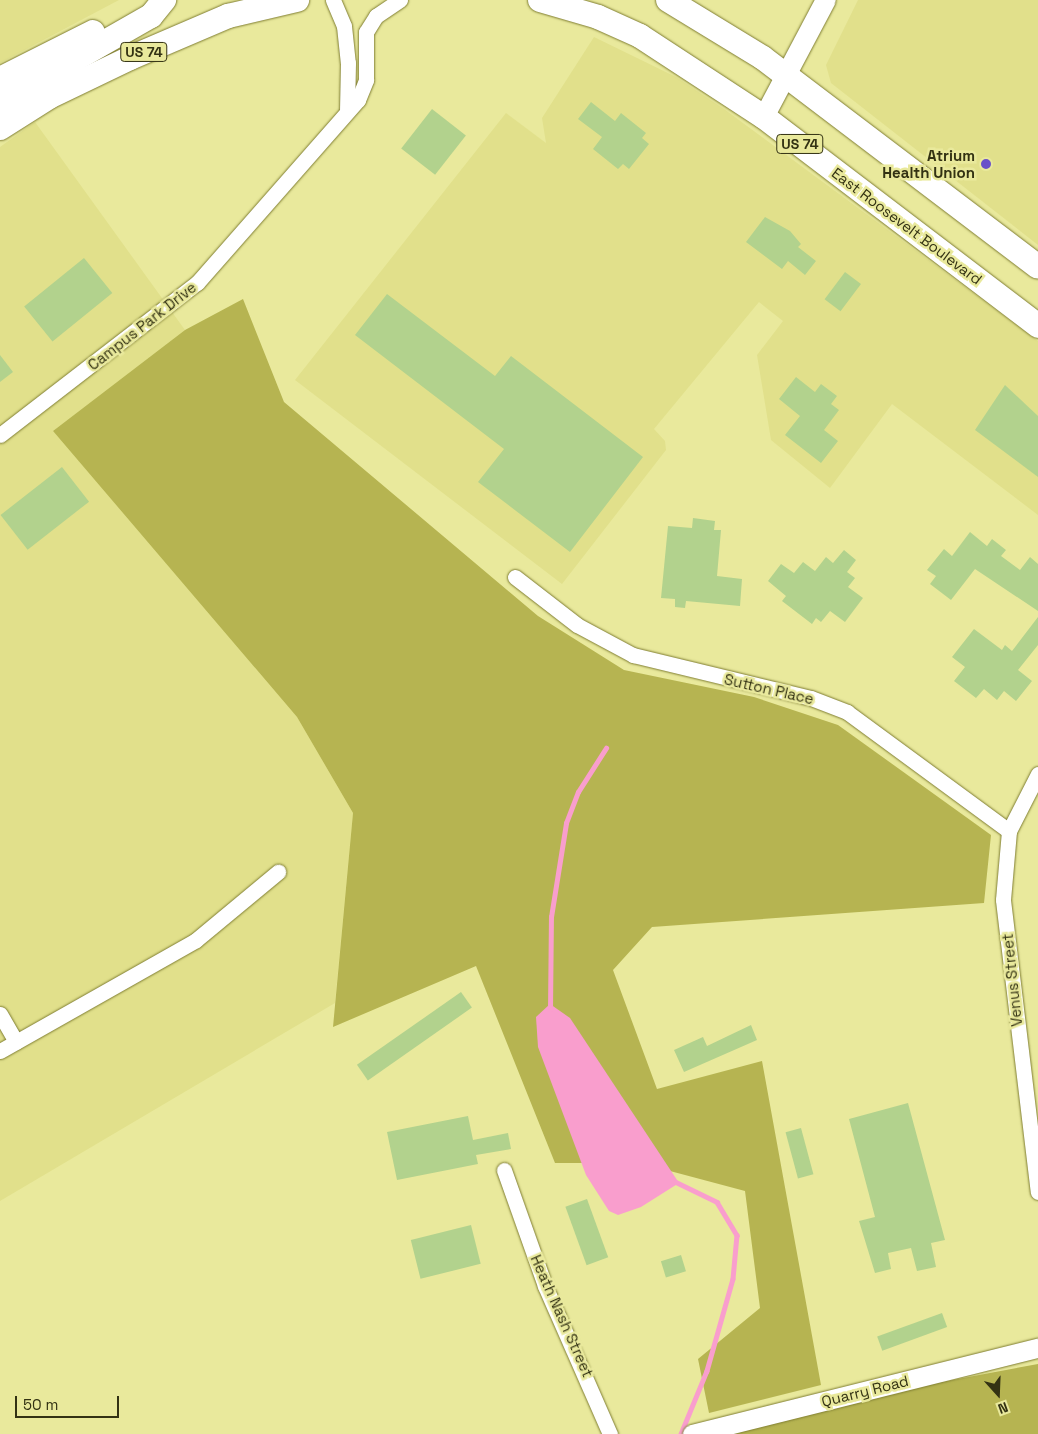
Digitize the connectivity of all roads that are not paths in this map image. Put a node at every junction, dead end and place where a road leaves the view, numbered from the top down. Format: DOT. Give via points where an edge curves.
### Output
graph roads {
  1 [pos="160,0"];
  2 [pos="164,0"];
  3 [pos="297,0"];
  4 [pos="334,0"];
  5 [pos="400,0"];
  6 [pos="540,0"];
  7 [pos="668,0"];
  8 [pos="826,0"];
  9 [pos="786,75"];
  10 [pos="0,79"];
  11 [pos="0,102"];
  12 [pos="347,109"];
  13 [pos="764,117"];
  14 [pos="0,128"];
  15 [pos="1038,268"];
  16 [pos="1038,326"];
  17 [pos="0,435"];
  18 [pos="515,577"];
  19 [pos="1038,774"];
  20 [pos="1008,831"];
  21 [pos="278,872"];
  22 [pos="0,1014"];
  23 [pos="16,1042"];
  24 [pos="0,1051"];
  25 [pos="504,1170"];
  26 [pos="1038,1192"];
  27 [pos="1038,1348"];
  28 [pos="610,1434"];
  29 [pos="692,1434"];
  1 -- 10 [label="highway, US 74"];
  2 -- 11 [label="highway" via="151,16"];
  3 -- 14 [label="highway, US 74" via="228,16 130,58 49,96"];
  4 -- 12 [label="street" via="344,26"];
  5 -- 12 [label="street, Campus Park Drive" via="376,16 366,32 366,80 358,100"];
  6 -- 13 [label="highway, East Roosevelt Boulevard / US 74" via="598,17 640,36"];
  7 -- 9 [label="highway"];
  8 -- 9 [label="main road"];
  9 -- 13 [label="main road"];
  9 -- 15 [label="highway"];
  12 -- 17 [label="street, Campus Park Drive" via="197,283"];
  13 -- 16 [label="highway, East Roosevelt Boulevard / US 74"];
  18 -- 20 [label="street, Sutton Place" via="577,625 634,655 812,698 847,712"];
  19 -- 20 [label="street, Venus Street"];
  20 -- 26 [label="street, Venus Street" via="1003,900"];
  21 -- 23 [label="street" via="196,940"];
  22 -- 23 [label="street"];
  23 -- 24 [label="street"];
  25 -- 28 [label="street, Heath Nash Street" via="545,1286"];
  27 -- 29 [label="street, Quarry Road"];
}
